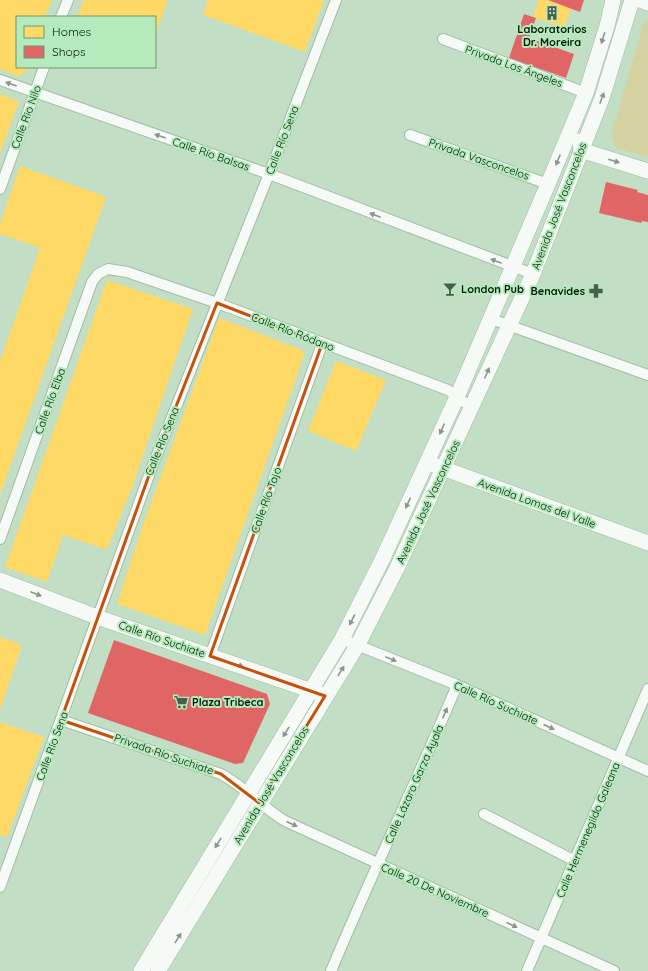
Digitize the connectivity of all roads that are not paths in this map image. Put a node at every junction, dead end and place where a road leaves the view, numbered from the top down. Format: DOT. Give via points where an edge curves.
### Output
graph roads {
  1 [pos="68,0"];
  2 [pos="336,0"];
  3 [pos="613,0"];
  4 [pos="632,0"];
  5 [pos="640,0"];
  6 [pos="648,3"];
  7 [pos="62,16"];
  8 [pos="443,39"];
  9 [pos="44,68"];
  10 [pos="0,80"];
  11 [pos="35,92"];
  12 [pos="586,93"];
  13 [pos="410,135"];
  14 [pos="581,150"];
  15 [pos="648,170"];
  16 [pos="269,174"];
  17 [pos="548,184"];
  18 [pos="0,189"];
  19 [pos="514,267"];
  20 [pos="108,269"];
  21 [pos="533,274"];
  22 [pos="217,303"];
  23 [pos="491,319"];
  24 [pos="508,326"];
  25 [pos="322,344"];
  26 [pos="648,375"];
  27 [pos="457,397"];
  28 [pos="472,408"];
  29 [pos="427,462"];
  30 [pos="442,468"];
  31 [pos="0,539"];
  32 [pos="648,542"];
  33 [pos="0,580"];
  34 [pos="97,617"];
  35 [pos="342,639"];
  36 [pos="357,646"];
  37 [pos="210,656"];
  38 [pos="457,685"];
  39 [pos="648,690"];
  40 [pos="319,693"];
  41 [pos="61,720"];
  42 [pos="618,758"];
  43 [pos="648,772"];
  44 [pos="248,792"];
  45 [pos="259,803"];
  46 [pos="484,814"];
  47 [pos="575,861"];
  48 [pos="378,864"];
  49 [pos="0,887"];
  50 [pos="542,938"];
  51 [pos="141,971"];
  52 [pos="158,971"];
  53 [pos="331,971"];
  54 [pos="527,971"];
  55 [pos="614,971"];
  1 -- 7 [label="street"];
  2 -- 16 [label="street, Calle Río Sena"];
  3 -- 12 [label="main road, Avenida José Vasconcelos, one-way"];
  14 -- 4 [label="main road, Avenida José Vasconcelos, one-way" via="608,81"];
  5 -- 6 [label="main road"];
  8 -- 12 [label="street, Privada Los Ángeles"];
  9 -- 11 [label="street, Calle Rio Nilo"];
  11 -- 10 [label="street, Calle Río Balsas, one-way"];
  16 -- 11 [label="street, Calle Río Balsas, one-way"];
  11 -- 18 [label="street, Calle Rio Nilo"];
  12 -- 14 [label="main road" via="580,136"];
  12 -- 17 [label="main road, Avenida José Vasconcelos, one-way"];
  13 -- 17 [label="street, Privada Vasconcelos"];
  14 -- 15 [label="main road, one-way"];
  14 -- 21 [label="main road, Avenida José Vasconcelos"];
  19 -- 16 [label="street, Calle Río Balsas, one-way"];
  16 -- 22 [label="street, Calle Río Sena"];
  17 -- 19 [label="main road, Avenida José Vasconcelos"];
  19 -- 21 [label="street, Calle Río Balsas"];
  19 -- 23 [label="main road, Avenida José Vasconcelos"];
  20 -- 22 [label="street, Calle Río Ródano" via="127,272"];
  20 -- 31 [label="street, Calle Río Elba" via="98,274 92,282"];
  21 -- 24 [label="main road, Avenida José Vasconcelos"];
  22 -- 25 [label="street, Calle Río Ródano"];
  22 -- 34 [label="street, Calle Río Sena" via="152,466"];
  23 -- 24 [label="street"];
  23 -- 27 [label="main road, Avenida José Vasconcelos"];
  24 -- 26 [label="street"];
  28 -- 24 [label="main road, Avenida José Vasconcelos, one-way"];
  25 -- 27 [label="street, Calle Río Ródano" via="448,390"];
  25 -- 37 [label="street, Calle Río Tajo"];
  27 -- 28 [label="street, Calle Río Ródano"];
  27 -- 29 [label="main road, Avenida José Vasconcelos, one-way"];
  28 -- 30 [label="main road, Avenida José Vasconcelos"];
  29 -- 30 [label="main road, Avenida Lomas del Valle"];
  29 -- 35 [label="main road, Avenida José Vasconcelos, one-way"];
  30 -- 32 [label="main road, Avenida Lomas del Valle"];
  30 -- 36 [label="main road, Avenida José Vasconcelos" via="397,568"];
  33 -- 34 [label="main road, Calle Río Suchiate, one-way"];
  34 -- 37 [label="main road, Calle Río Suchiate"];
  34 -- 41 [label="street, Calle Río Sena"];
  35 -- 36 [label="street, Calle Río Suchiate"];
  35 -- 40 [label="main road, Avenida José Vasconcelos"];
  36 -- 38 [label="street, Calle Río Suchiate, one-way"];
  40 -- 36 [label="main road, Avenida José Vasconcelos, one-way"];
  37 -- 40 [label="main road, Calle Río Suchiate, one-way"];
  38 -- 42 [label="street, Calle Río Suchiate, one-way"];
  48 -- 38 [label="street, Calle Lázaro Garza Ayala, one-way"];
  39 -- 42 [label="street, Calle Hermenegildo Galeana"];
  40 -- 44 [label="main road, Avenida José Vasconcelos, one-way"];
  40 -- 45 [label="main road, Avenida José Vasconcelos"];
  41 -- 44 [label="street, Privada Río Suchiate" via="221,774"];
  41 -- 49 [label="street, Calle Río Sena"];
  42 -- 43 [label="street, Calle Río Suchiate"];
  42 -- 47 [label="street, Calle Hermenegildo Galeana"];
  44 -- 45 [label="street, Privada Río Suchiate"];
  44 -- 51 [label="main road, Avenida José Vasconcelos, one-way"];
  45 -- 48 [label="street, Calle 20 De Noviembre, one-way" via="285,821"];
  52 -- 45 [label="main road, Avenida José Vasconcelos, one-way"];
  46 -- 47 [label="street"];
  47 -- 50 [label="street, Calle Hermenegildo Galeana"];
  48 -- 50 [label="street, Calle 20 De Noviembre, one-way"];
  48 -- 53 [label="street, Calle Lázaro Garza Ayala"];
  50 -- 54 [label="street, Calle Hermenegildo Galeana"];
  50 -- 55 [label="street, Calle 20 De Noviembre"];
}
